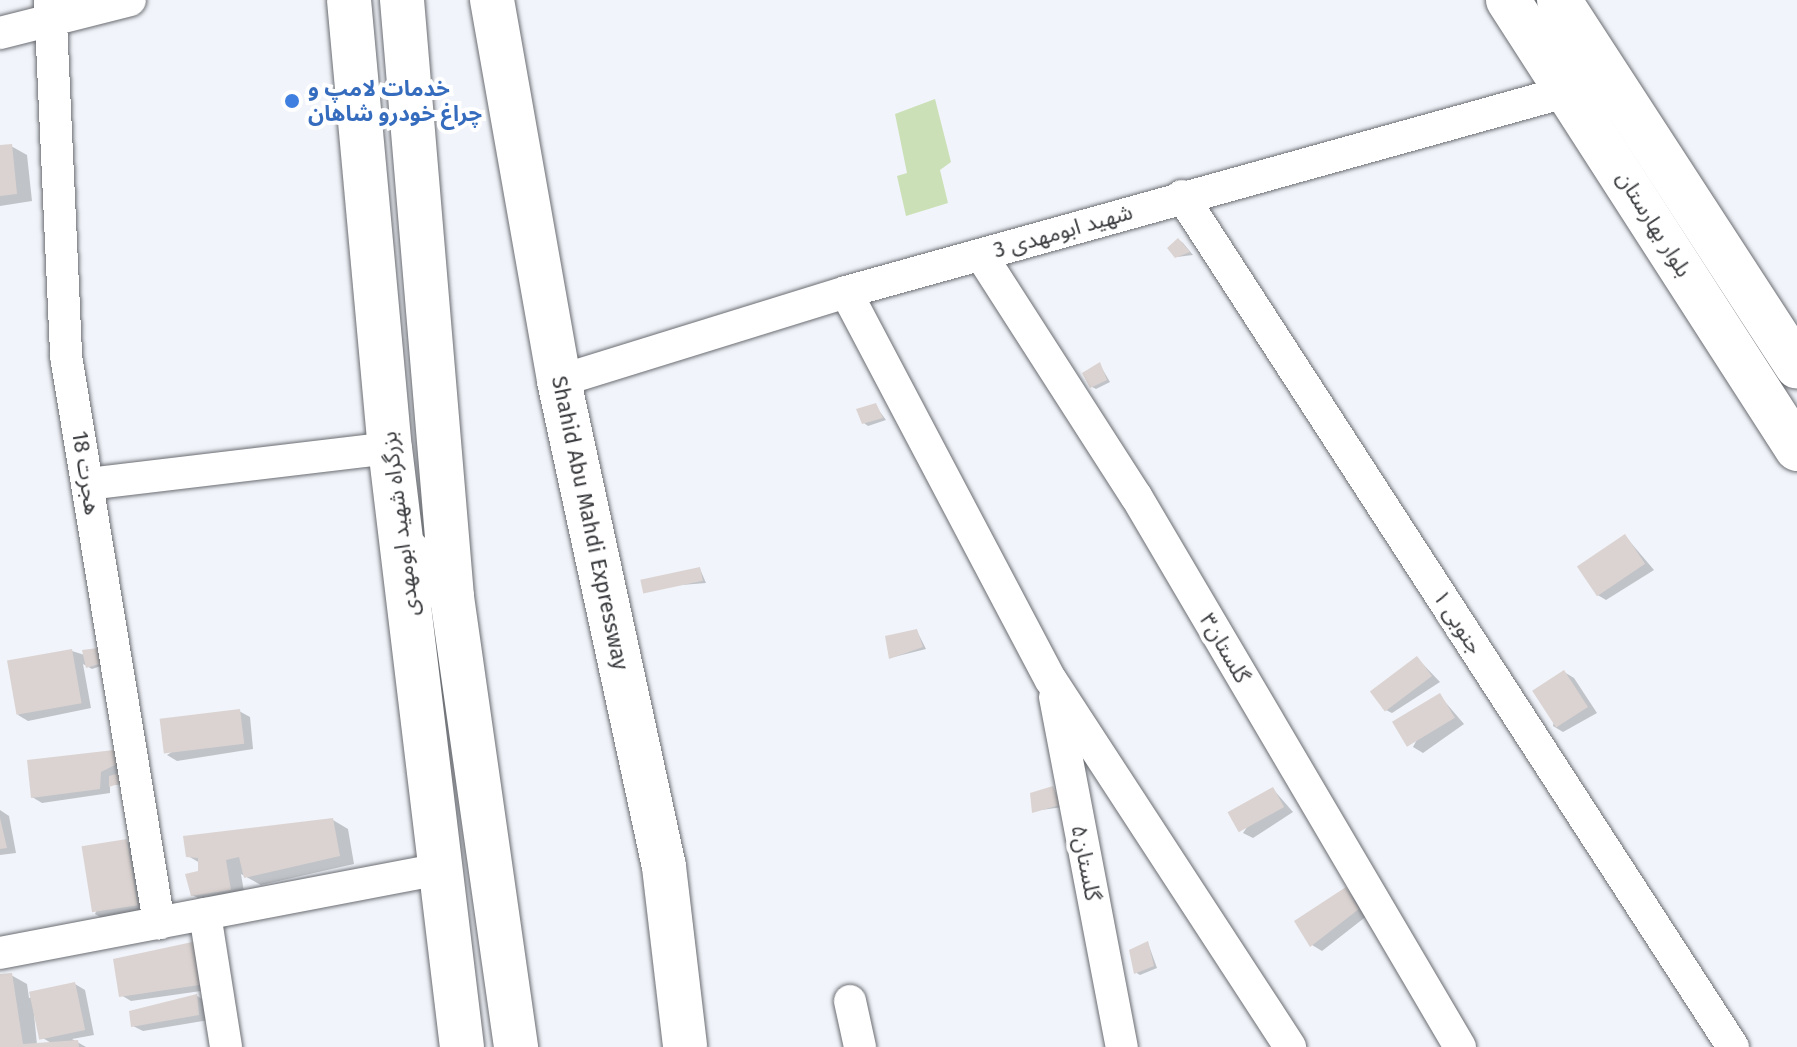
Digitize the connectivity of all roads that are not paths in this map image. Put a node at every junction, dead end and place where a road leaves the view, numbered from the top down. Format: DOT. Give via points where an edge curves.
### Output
graph roads {
  1 [pos="130,0"];
  2 [pos="349,0"];
  3 [pos="402,0"];
  4 [pos="492,0"];
  5 [pos="1508,0"];
  6 [pos="1559,0"];
  7 [pos="50,10"];
  8 [pos="0,33"];
  9 [pos="1569,91"];
  10 [pos="1182,196"];
  11 [pos="981,255"];
  12 [pos="846,292"];
  13 [pos="1797,366"];
  14 [pos="559,381"];
  15 [pos="390,448"];
  16 [pos="1797,449"];
  17 [pos="88,484"];
  18 [pos="405,549"];
  19 [pos="452,597"];
  20 [pos="1051,680"];
  21 [pos="437,870"];
  22 [pos="205,914"];
  23 [pos="159,923"];
  24 [pos="0,953"];
  25 [pos="850,1001"];
  26 [pos="226,1047"];
  27 [pos="462,1047"];
  28 [pos="516,1047"];
  29 [pos="685,1047"];
  30 [pos="860,1047"];
  31 [pos="1122,1047"];
  32 [pos="1290,1047"];
  33 [pos="1460,1047"];
  34 [pos="1733,1047"];
  1 -- 7 [label="street"];
  2 -- 15 [label="main road, بزرگراه شهید ابومهدی"];
  3 -- 19 [label="main road"];
  4 -- 14 [label="main road, Shahid Abu Mahdi Expressway"];
  5 -- 9 [label="main road, بلوار بهارستان"];
  6 -- 13 [label="main road, بلوار بهارستان"];
  7 -- 8 [label="street"];
  7 -- 17 [label="street, هجرت 18" via="66,356"];
  9 -- 10 [label="street, شهید ابومهدی 3"];
  9 -- 16 [label="main road, بلوار بهارستان"];
  10 -- 11 [label="street, شهید ابومهدی 3"];
  10 -- 34 [label="street, جنوبی ۱"];
  11 -- 12 [label="street, شهید ابومهدی 3"];
  11 -- 33 [label="street, گلستان۳" via="1136,496"];
  12 -- 14 [label="street, شهید ابومهدی 3"];
  12 -- 20 [label="street"];
  14 -- 29 [label="main road, Shahid Abu Mahdi Expressway" via="664,867"];
  15 -- 17 [label="street"];
  15 -- 18 [label="main road, بزرگراه شهید ابومهدی"];
  17 -- 23 [label="street, هجرت 18"];
  18 -- 19 [label="main road"];
  18 -- 21 [label="main road, بزرگراه شهید ابومهدی"];
  19 -- 28 [label="main road"];
  20 -- 31 [label="street, گلستان۵"];
  20 -- 32 [label="street"];
  21 -- 22 [label="street"];
  21 -- 27 [label="main road, بزرگراه شهید ابومهدی"];
  22 -- 23 [label="street"];
  22 -- 26 [label="street"];
  23 -- 24 [label="street"];
  25 -- 30 [label="street"];
}
